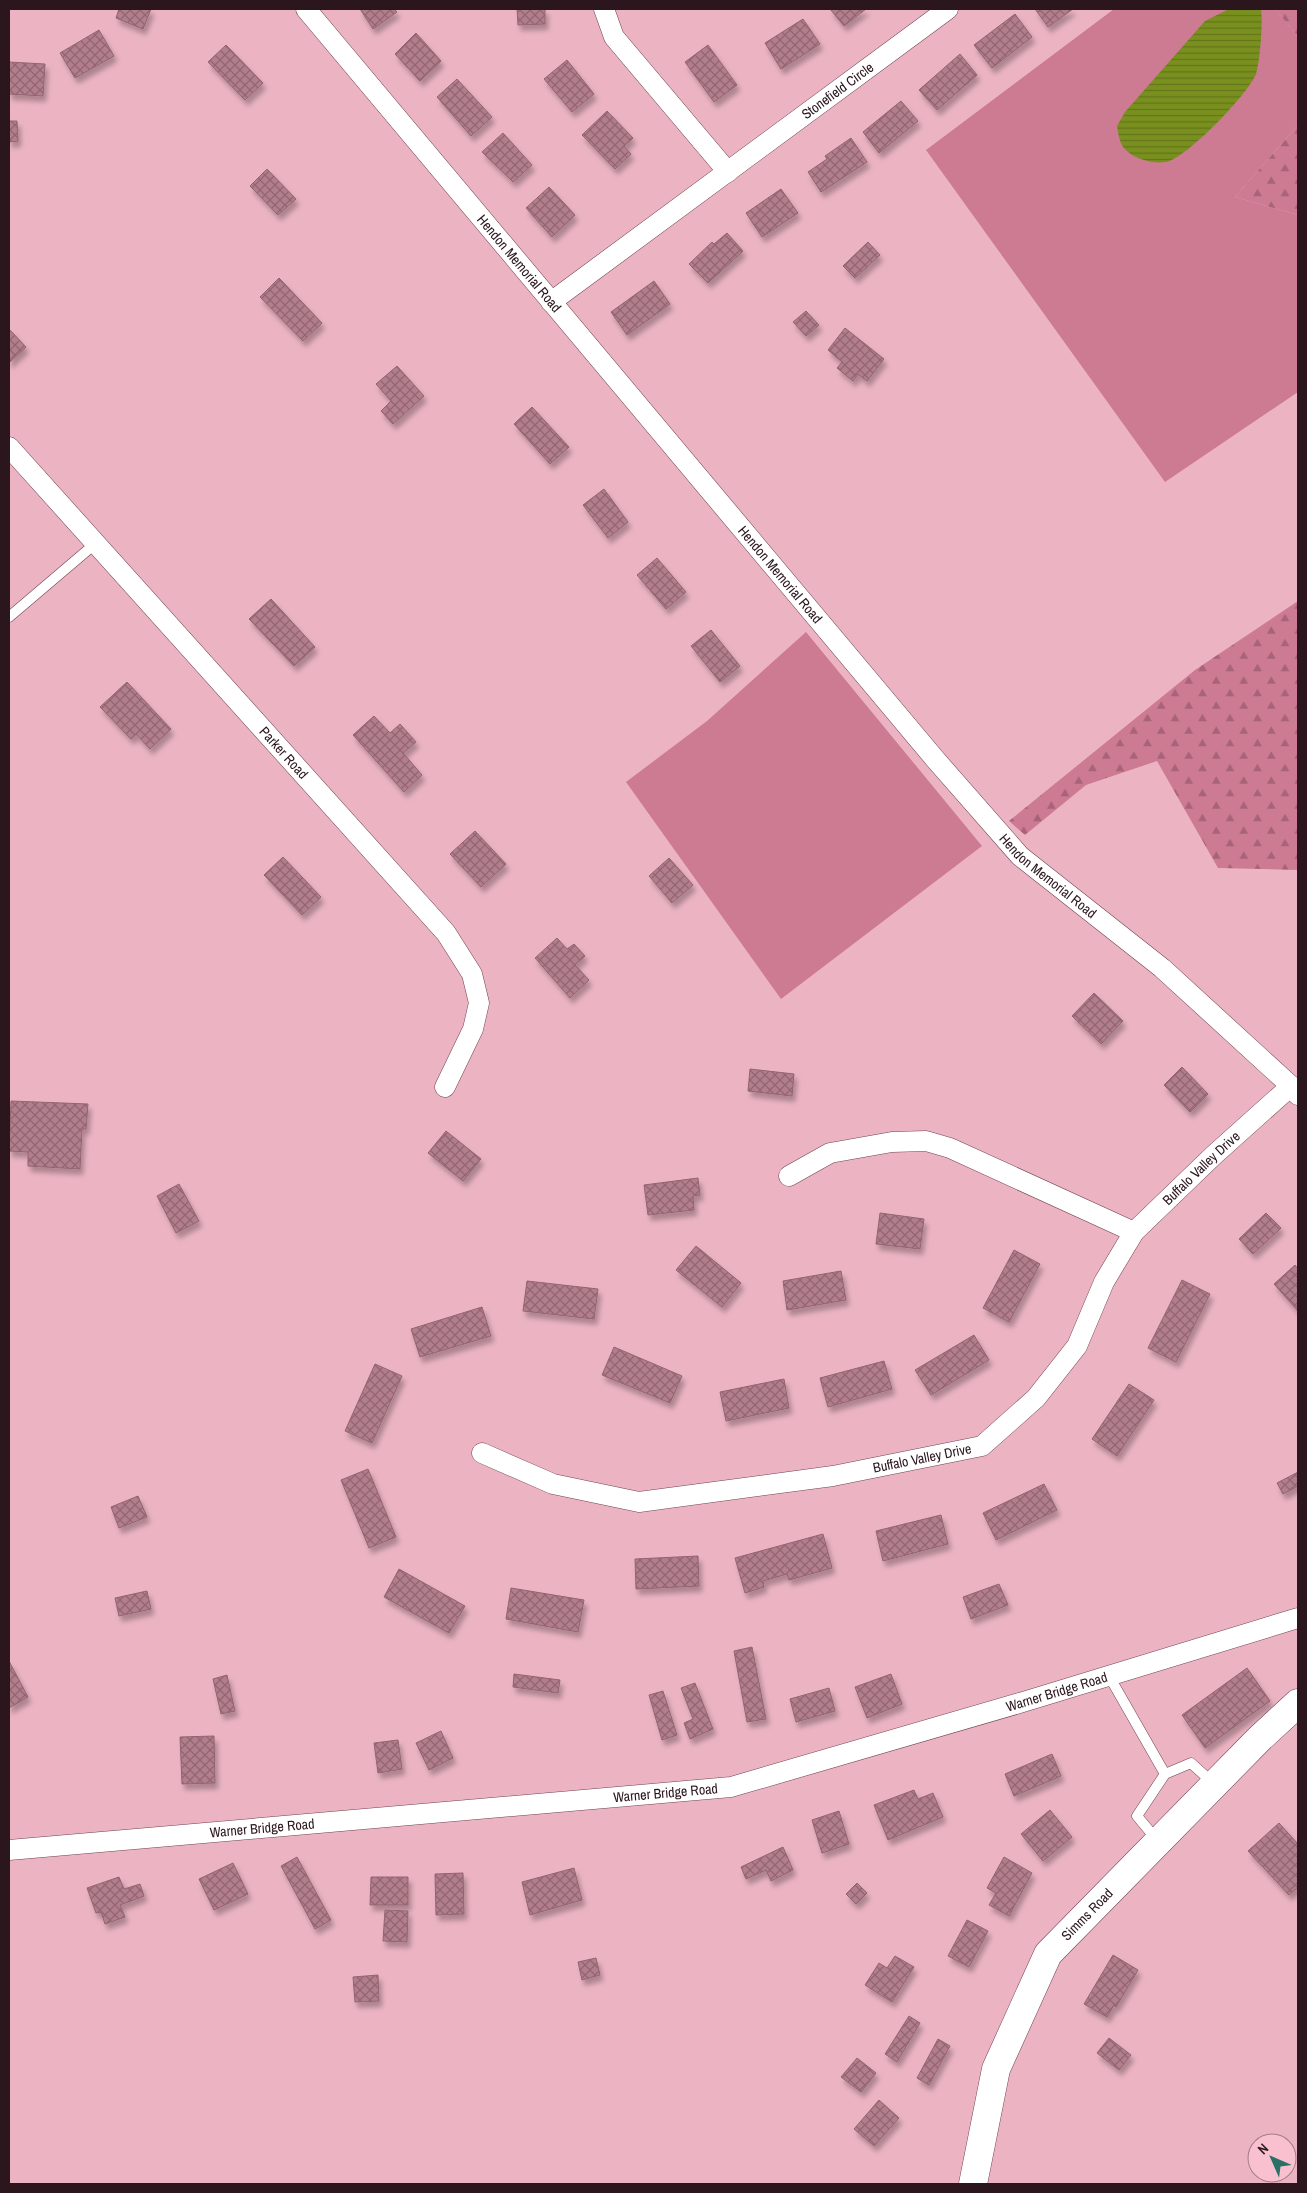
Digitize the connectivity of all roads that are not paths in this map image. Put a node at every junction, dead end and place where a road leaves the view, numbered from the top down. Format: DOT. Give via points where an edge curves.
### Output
graph roads {
  1 [pos="306,9"];
  2 [pos="604,9"];
  3 [pos="948,9"];
  4 [pos="728,172"];
  5 [pos="552,302"];
  6 [pos="9,447"];
  7 [pos="96,543"];
  8 [pos="9,617"];
  9 [pos="445,1087"];
  10 [pos="1295,1090"];
  11 [pos="789,1176"];
  12 [pos="1134,1232"];
  13 [pos="482,1453"];
  14 [pos="1298,1618"];
  15 [pos="1109,1676"];
  16 [pos="1298,1703"];
  17 [pos="1164,1774"];
  18 [pos="1215,1784"];
  19 [pos="1158,1841"];
  20 [pos="9,1850"];
  21 [pos="973,2184"];
  1 -- 5 [label="street, Hendon Memorial Road"];
  2 -- 4 [label="street" via="614,37"];
  3 -- 4 [label="street, Stonefield Circle"];
  4 -- 5 [label="street, Stonefield Circle"];
  5 -- 10 [label="street, Hendon Memorial Road" via="1020,856 1162,968"];
  6 -- 7 [label="street, Parker Road"];
  7 -- 8 [label="lane"];
  7 -- 9 [label="street, Parker Road" via="446,933 472,974 479,1003 474,1029"];
  10 -- 12 [label="street, Buffalo Valley Drive" via="1214,1155"];
  11 -- 12 [label="street" via="830,1153 892,1142 926,1141 950,1148"];
  12 -- 13 [label="street, Buffalo Valley Drive" via="1104,1282 1077,1346 1036,1398 982,1446 833,1476 640,1502 553,1484"];
  14 -- 15 [label="street, Warner Bridge Road"];
  15 -- 17 [label="lane"];
  15 -- 20 [label="street, Warner Bridge Road" via="730,1787"];
  16 -- 18 [label="street, Simms Road"];
  17 -- 18 [label="lane" via="1191,1763"];
  17 -- 19 [label="lane" via="1137,1816"];
  18 -- 19 [label="street, Simms Road"];
  19 -- 21 [label="street, Simms Road" via="1048,1954 996,2069"];
}
